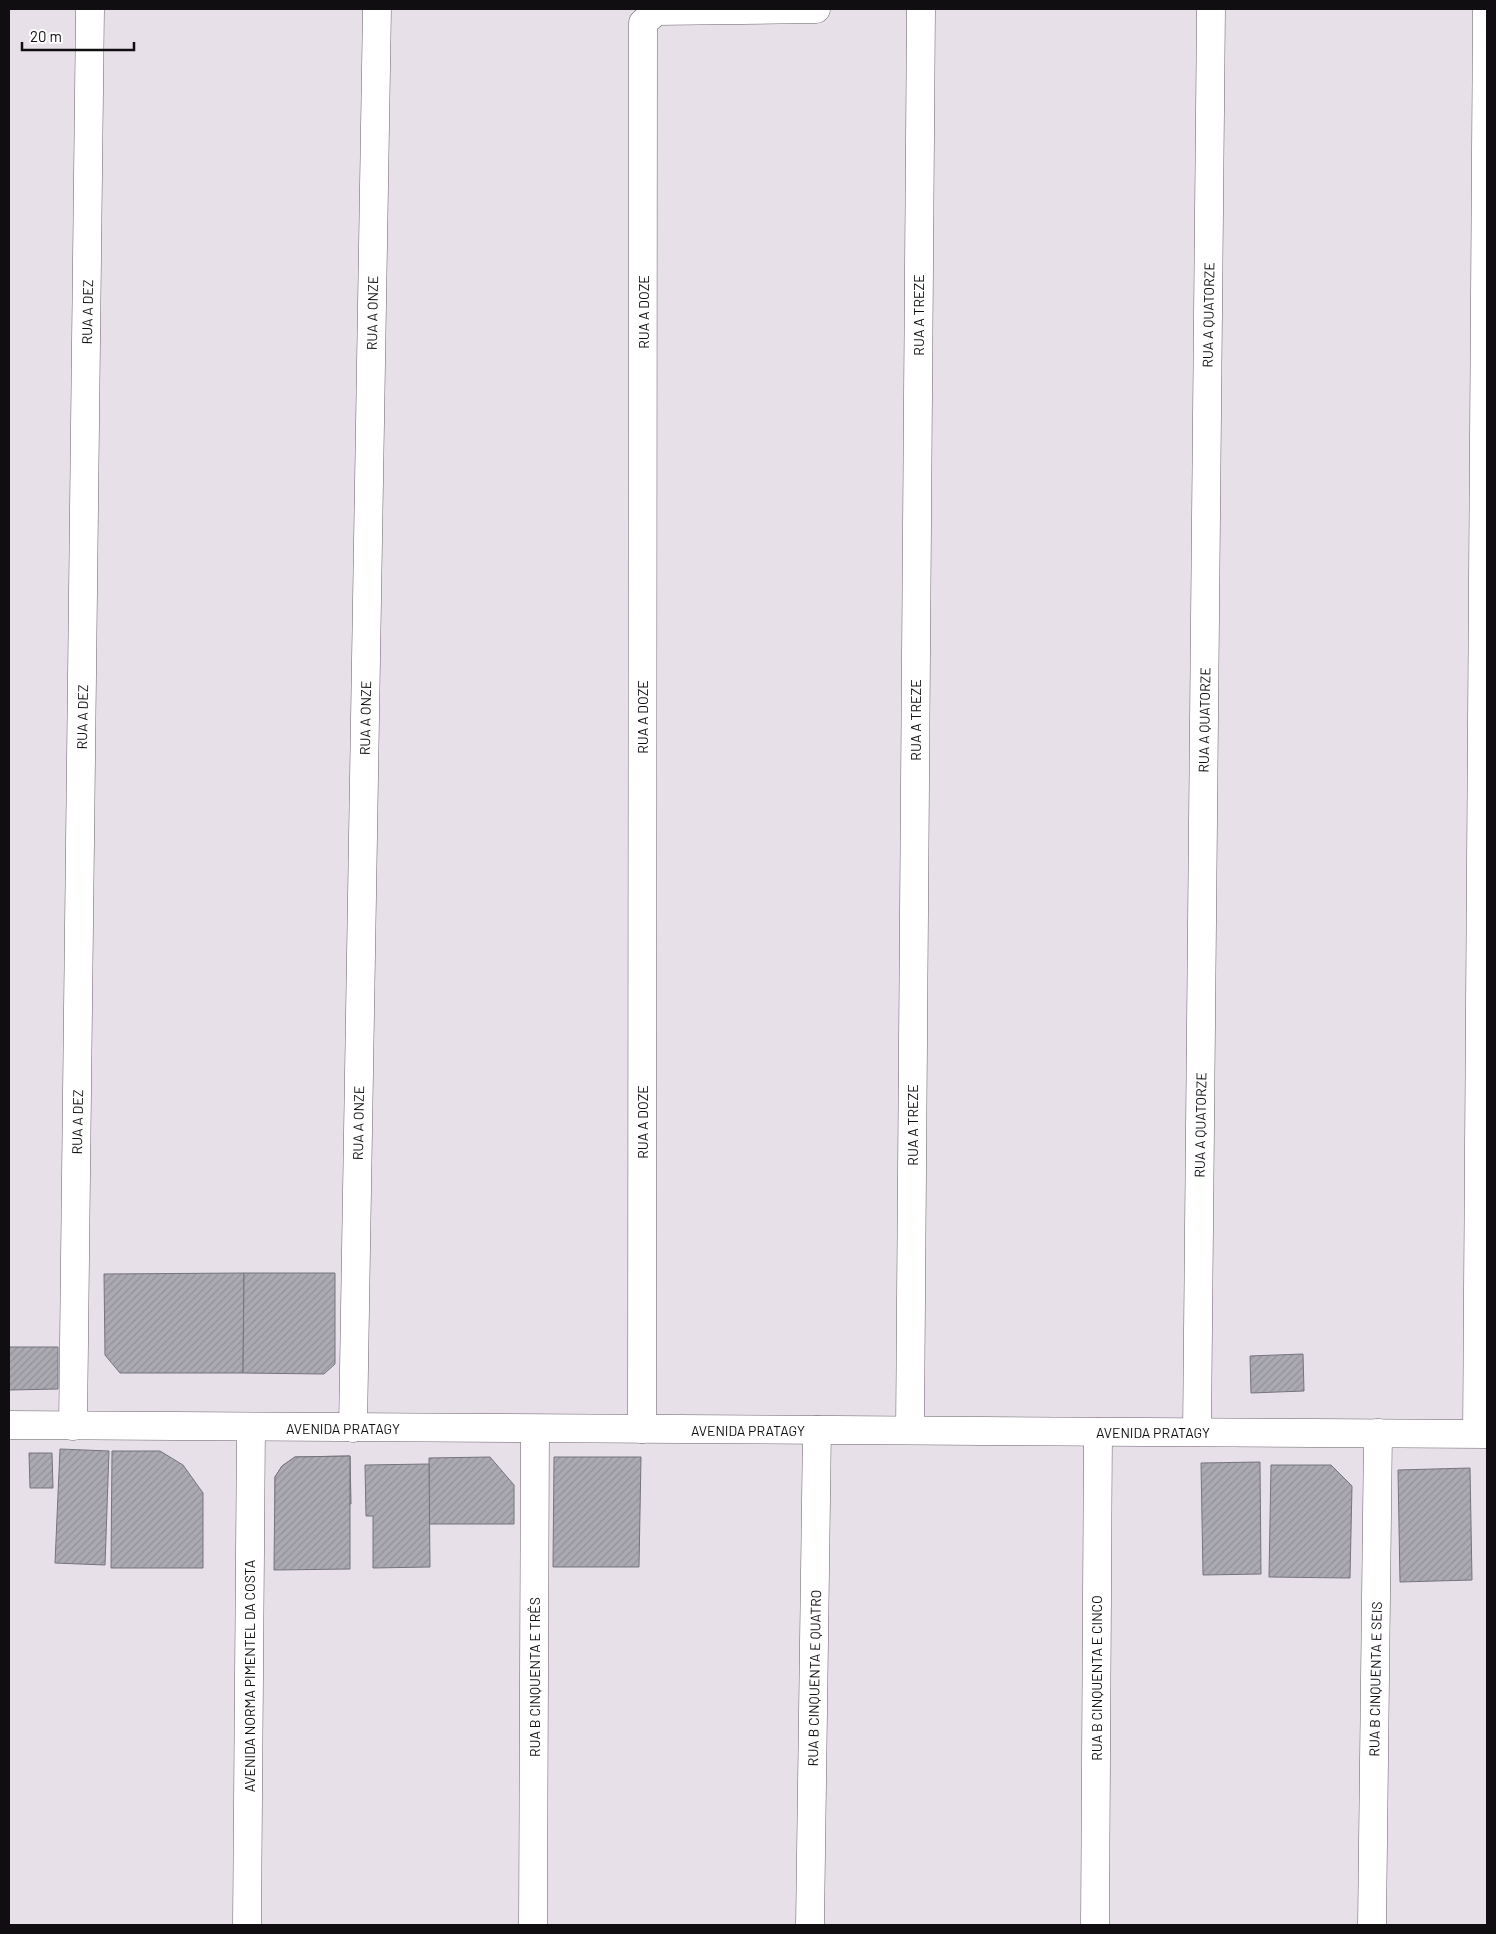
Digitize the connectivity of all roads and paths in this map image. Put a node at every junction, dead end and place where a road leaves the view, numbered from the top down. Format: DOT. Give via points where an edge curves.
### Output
graph roads {
  1 [pos="90,9"];
  2 [pos="377,9"];
  3 [pos="816,9"];
  4 [pos="921,9"];
  5 [pos="1211,9"];
  6 [pos="1487,9"];
  7 [pos="9,1425"];
  8 [pos="74,1426"];
  9 [pos="251,1427"];
  10 [pos="353,1428"];
  11 [pos="535,1429"];
  12 [pos="642,1429"];
  13 [pos="817,1430"];
  14 [pos="910,1430"];
  15 [pos="1098,1432"];
  16 [pos="1197,1432"];
  17 [pos="1378,1433"];
  18 [pos="1482,1434"];
  19 [pos="247,1925"];
  20 [pos="533,1925"];
  21 [pos="810,1925"];
  22 [pos="1095,1925"];
  23 [pos="1372,1925"];
  1 -- 8 [label="street, RUA A DEZ"];
  2 -- 10 [label="street, RUA A ONZE"];
  3 -- 12 [label="street, RUA A DOZE" via="656,11 643,24"];
  4 -- 14 [label="street, RUA A TREZE"];
  5 -- 16 [label="street, RUA A QUATORZE"];
  6 -- 18 [label="street"];
  7 -- 8 [label="street, AVENIDA PRATAGY"];
  8 -- 9 [label="street, AVENIDA PRATAGY"];
  9 -- 10 [label="street, AVENIDA PRATAGY"];
  9 -- 19 [label="street, AVENIDA NORMA PIMENTEL DA COSTA"];
  10 -- 11 [label="street, AVENIDA PRATAGY"];
  11 -- 12 [label="street, AVENIDA PRATAGY"];
  11 -- 20 [label="street, RUA B CINQUENTA E TRÊS"];
  12 -- 13 [label="street, AVENIDA PRATAGY"];
  13 -- 14 [label="street, AVENIDA PRATAGY"];
  13 -- 21 [label="street, RUA B CINQUENTA E QUATRO"];
  14 -- 15 [label="street, AVENIDA PRATAGY"];
  15 -- 16 [label="street, AVENIDA PRATAGY"];
  15 -- 22 [label="street, RUA B CINQUENTA E CINCO"];
  16 -- 17 [label="street, AVENIDA PRATAGY"];
  17 -- 18 [label="street, AVENIDA PRATAGY"];
  17 -- 23 [label="street, RUA B CINQUENTA E SEIS"];
}
